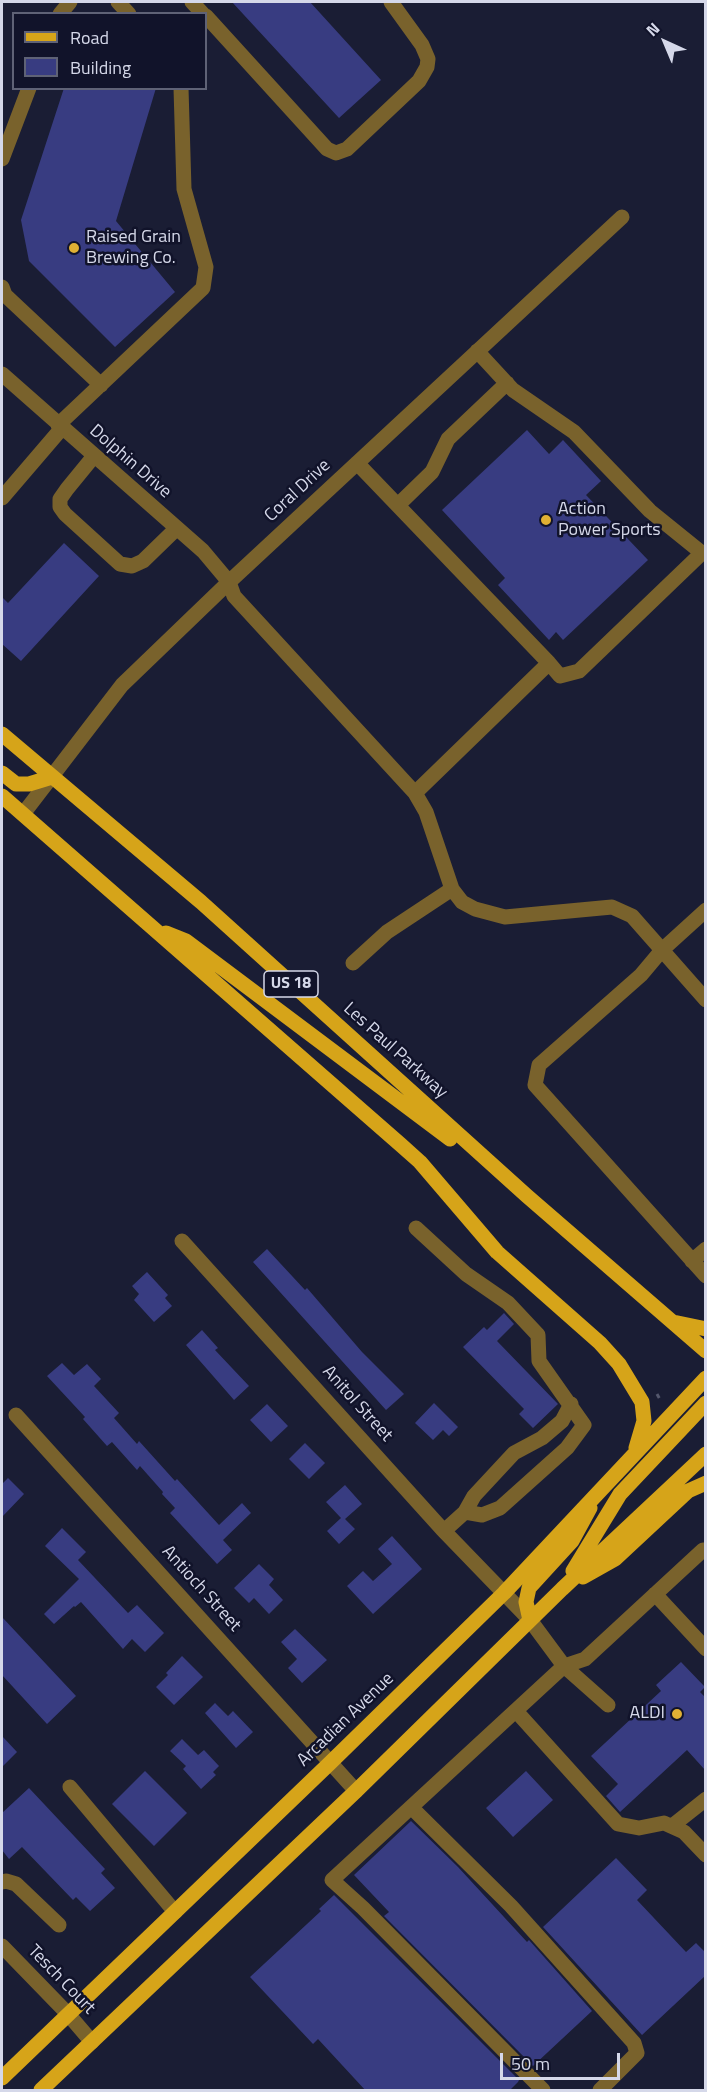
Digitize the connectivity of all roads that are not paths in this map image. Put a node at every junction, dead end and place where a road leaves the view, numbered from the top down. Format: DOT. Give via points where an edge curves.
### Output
graph roads {
  1 [pos="391,2"];
  2 [pos="207,18"];
  3 [pos="27,90"];
  4 [pos="181,90"];
  5 [pos="2,159"];
  6 [pos="622,217"];
  7 [pos="2,287"];
  8 [pos="477,351"];
  9 [pos="2,375"];
  10 [pos="507,383"];
  11 [pos="100,385"];
  12 [pos="60,427"];
  13 [pos="94,456"];
  14 [pos="357,463"];
  15 [pos="2,498"];
  16 [pos="398,505"];
  17 [pos="177,528"];
  18 [pos="229,582"];
  19 [pos="549,663"];
  20 [pos="2,734"];
  21 [pos="2,773"];
  22 [pos="52,777"];
  23 [pos="415,793"];
  24 [pos="2,795"];
  25 [pos="23,814"];
  26 [pos="452,889"];
  27 [pos="705,910"];
  28 [pos="155,929"];
  29 [pos="662,950"];
  30 [pos="353,963"];
  31 [pos="705,1000"];
  32 [pos="526,1197"];
  33 [pos="417,1228"];
  34 [pos="182,1241"];
  35 [pos="705,1249"];
  36 [pos="692,1261"];
  37 [pos="705,1276"];
  38 [pos="672,1321"];
  39 [pos="705,1329"];
  40 [pos="705,1352"];
  41 [pos="704,1381"];
  42 [pos="688,1396"];
  43 [pos="705,1397"];
  44 [pos="705,1403"];
  45 [pos="571,1404"];
  46 [pos="16,1415"];
  47 [pos="635,1451"];
  48 [pos="705,1454"];
  49 [pos="705,1483"];
  50 [pos="601,1488"];
  51 [pos="465,1512"];
  52 [pos="444,1531"];
  53 [pos="705,1550"];
  54 [pos="562,1589"];
  55 [pos="504,1593"];
  56 [pos="655,1594"];
  57 [pos="530,1620"];
  58 [pos="705,1649"];
  59 [pos="564,1666"];
  60 [pos="608,1706"];
  61 [pos="516,1711"];
  62 [pos="330,1763"];
  63 [pos="70,1787"];
  64 [pos="356,1791"];
  65 [pos="705,1799"];
  66 [pos="411,1807"];
  67 [pos="672,1826"];
  68 [pos="705,1855"];
  69 [pos="2,1882"];
  70 [pos="175,1912"];
  71 [pos="59,1925"];
  72 [pos="2,1946"];
  73 [pos="68,2014"];
  74 [pos="92,2042"];
  75 [pos="2,2078"];
  76 [pos="41,2091"];
  77 [pos="543,2091"];
  78 [pos="600,2091"];
  1 -- 2 [label="street" via="422,45 427,67 419,81 347,149 336,153 327,150"];
  3 -- 5 [label="street"];
  4 -- 11 [label="street" via="184,189 206,267 203,288"];
  6 -- 8 [label="street, Coral Drive"];
  7 -- 11 [label="street" via="5,295"];
  8 -- 10 [label="street"];
  8 -- 14 [label="street, Coral Drive"];
  9 -- 12 [label="street, Dolphin Drive"];
  10 -- 16 [label="street" via="448,440 432,472"];
  10 -- 19 [label="street" via="574,432 650,511 702,553 579,671 560,676"];
  11 -- 12 [label="street"];
  12 -- 13 [label="street, Dolphin Drive"];
  12 -- 15 [label="street"];
  13 -- 17 [label="street, Dolphin Drive"];
  13 -- 17 [label="street" via="66,489 60,507 120,564 132,566 143,561"];
  14 -- 16 [label="street"];
  14 -- 18 [label="street, Coral Drive"];
  16 -- 19 [label="street"];
  17 -- 18 [label="street, Dolphin Drive"];
  18 -- 22 [label="street, Coral Drive" via="122,685"];
  18 -- 23 [label="street, Dolphin Drive" via="234,596"];
  19 -- 23 [label="street"];
  20 -- 22 [label="main road, Les Paul Parkway / US 18"];
  21 -- 22 [label="main road" via="16,784"];
  22 -- 25 [label="street, Coral Drive"];
  22 -- 32 [label="main road, Les Paul Parkway / US 18" via="201,903"];
  23 -- 26 [label="street, Dolphin Drive" via="426,812"];
  24 -- 25 [label="main road, US 18"];
  25 -- 28 [label="main road, US 18"];
  26 -- 29 [label="street" via="462,902 475,909 505,917 612,907 632,916"];
  26 -- 30 [label="street" via="387,932"];
  27 -- 29 [label="street"];
  28 -- 32 [label="main road" via="186,941"];
  28 -- 47 [label="main road, US 18" via="420,1162 496,1252 600,1343 619,1364 643,1405 644,1421"];
  29 -- 31 [label="street"];
  29 -- 36 [label="street" via="641,975 539,1065 535,1085"];
  32 -- 38 [label="main road, Les Paul Parkway / US 18"];
  33 -- 45 [label="street" via="466,1274 508,1303 538,1335 539,1361"];
  34 -- 52 [label="street, Anitol Street"];
  35 -- 36 [label="street"];
  36 -- 37 [label="street"];
  38 -- 39 [label="main road"];
  38 -- 40 [label="main road, Les Paul Parkway / US 18"];
  41 -- 42 [label="main road, Arcadian Avenue"];
  42 -- 43 [label="main road"];
  42 -- 47 [label="main road, Arcadian Avenue"];
  44 -- 54 [label="main road" via="620,1494"];
  45 -- 51 [label="street" via="562,1421 542,1438 514,1453 474,1496"];
  45 -- 51 [label="street" via="584,1425 567,1448 500,1508 482,1515"];
  46 -- 62 [label="street, Antioch Street"];
  47 -- 50 [label="main road, Arcadian Avenue"];
  48 -- 54 [label="main road"];
  49 -- 54 [label="main road" via="688,1491 615,1559"];
  50 -- 55 [label="main road, Arcadian Avenue"];
  50 -- 57 [label="main road" via="572,1541 529,1588 526,1602"];
  51 -- 52 [label="street"];
  52 -- 55 [label="street, Anitol Street"];
  53 -- 56 [label="street"];
  54 -- 57 [label="main road"];
  55 -- 57 [label="street, Anitol Street"];
  55 -- 62 [label="main road, Arcadian Avenue"];
  56 -- 58 [label="street"];
  56 -- 59 [label="street" via="585,1659"];
  57 -- 59 [label="street, Anitol Street"];
  57 -- 64 [label="main road"];
  59 -- 60 [label="street, Anitol Street"];
  59 -- 61 [label="street"];
  61 -- 66 [label="street"];
  61 -- 67 [label="street" via="618,1824 639,1828 664,1822"];
  62 -- 64 [label="street, Antioch Street"];
  62 -- 70 [label="main road, Arcadian Avenue"];
  63 -- 70 [label="street"];
  64 -- 74 [label="main road"];
  65 -- 67 [label="street"];
  66 -- 77 [label="street" via="332,1880"];
  66 -- 78 [label="street" via="511,1906 634,2043 637,2054"];
  67 -- 68 [label="street" via="684,1832"];
  69 -- 71 [label="street" via="16,1884"];
  70 -- 73 [label="main road, Arcadian Avenue"];
  72 -- 73 [label="street, Tesch Court"];
  73 -- 74 [label="street, Tesch Court"];
  73 -- 75 [label="main road, Arcadian Avenue"];
  74 -- 76 [label="main road"];
}
